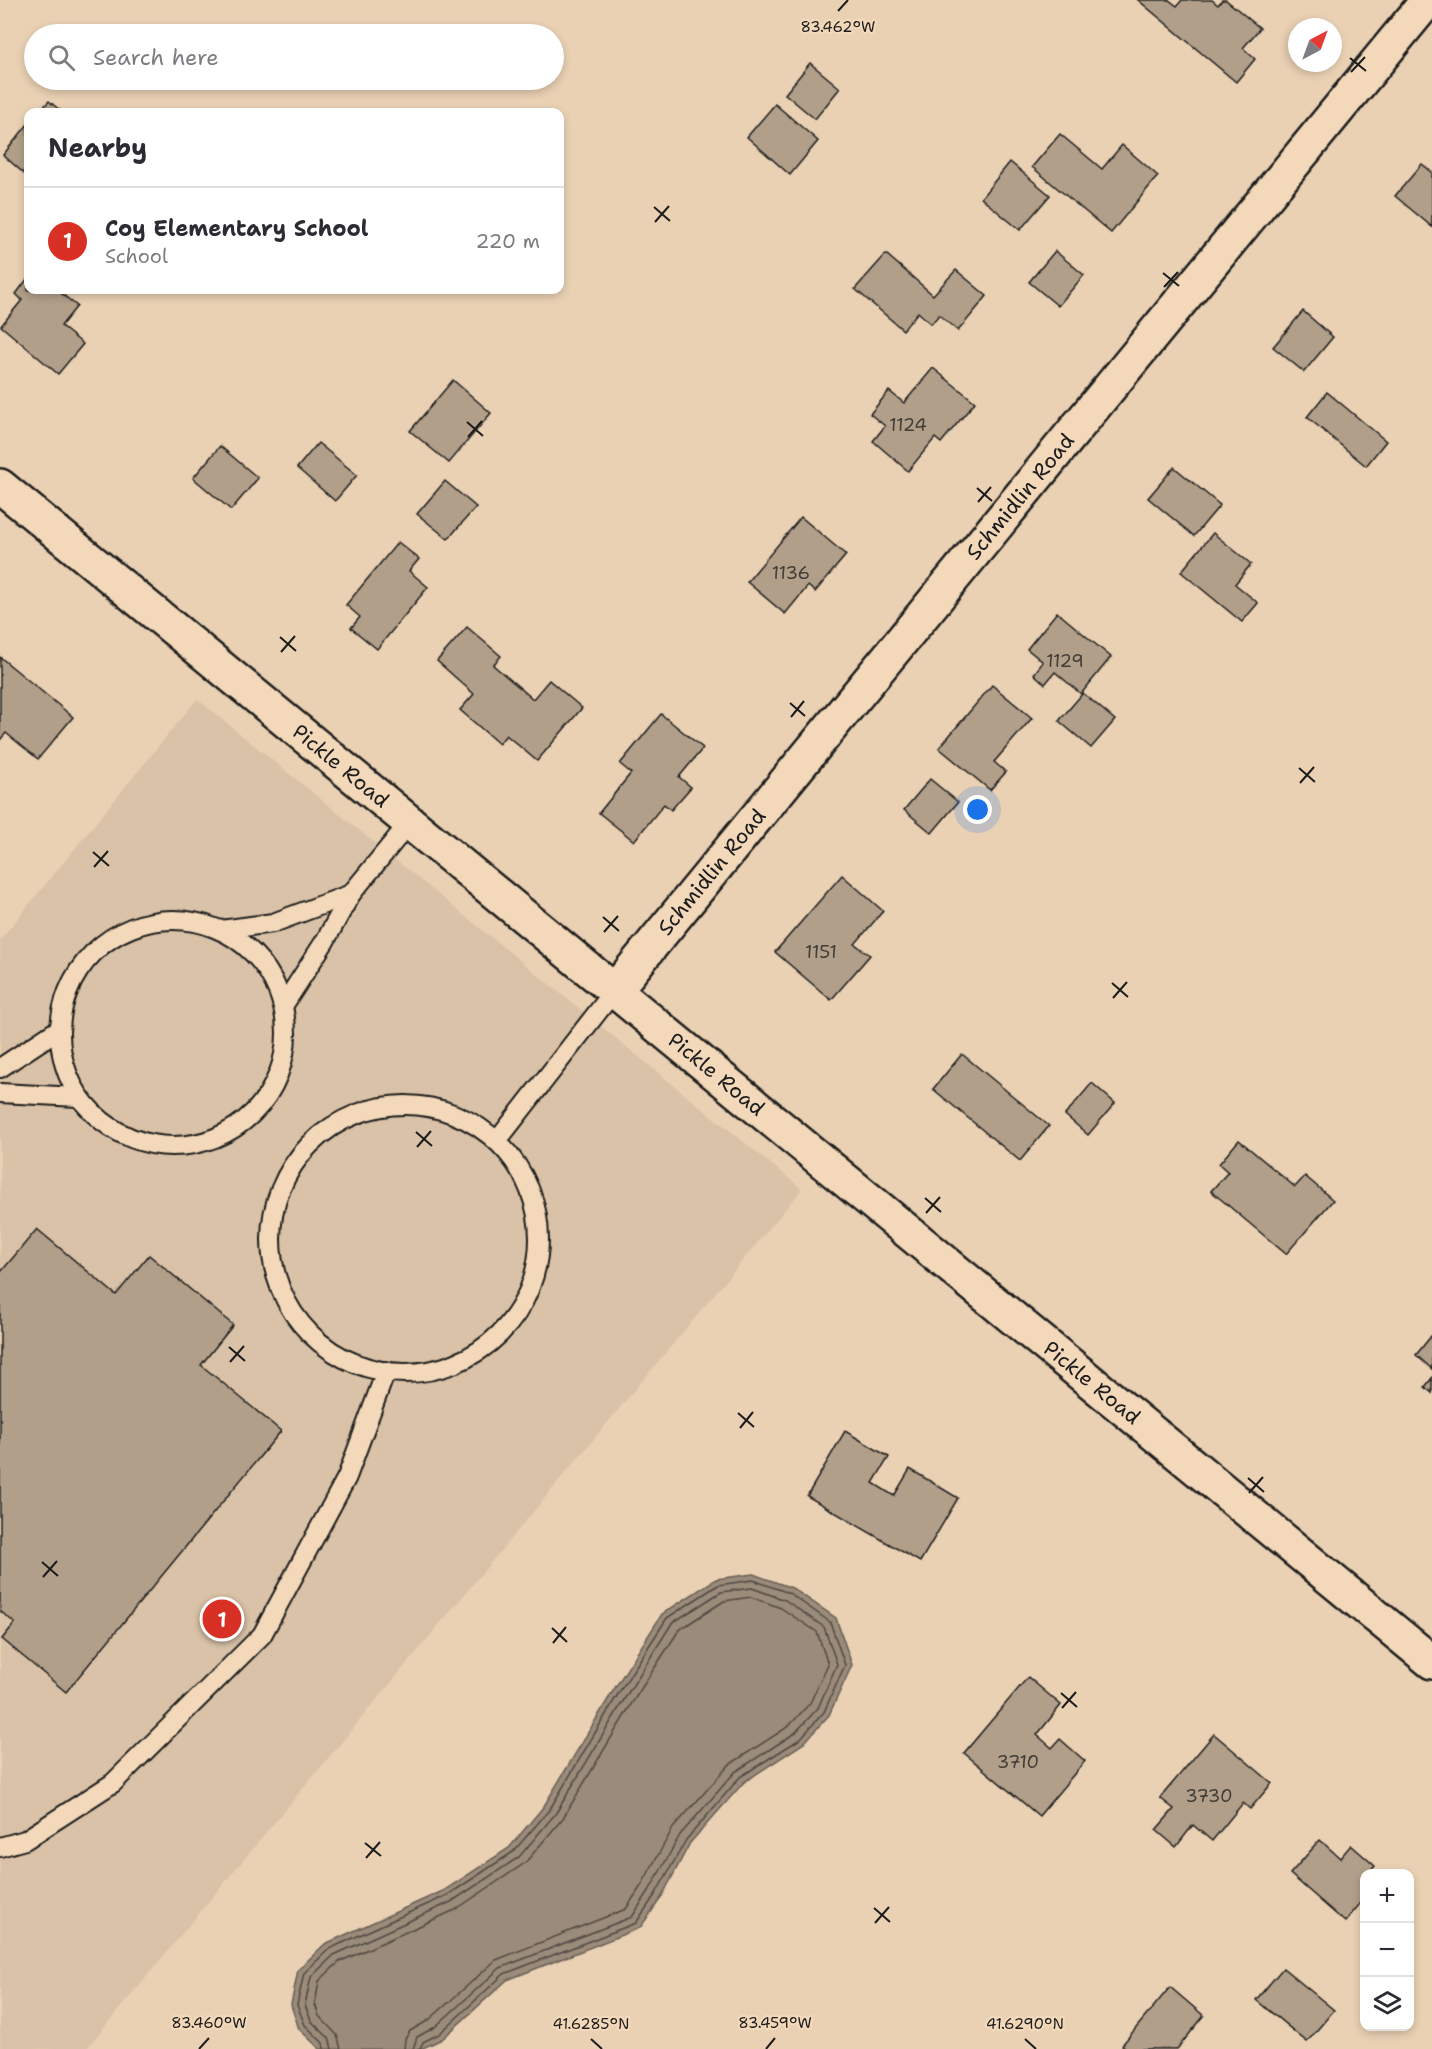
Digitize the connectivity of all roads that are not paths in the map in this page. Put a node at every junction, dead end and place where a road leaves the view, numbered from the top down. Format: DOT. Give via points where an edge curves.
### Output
graph roads {
  1 [pos="1428,0"];
  2 [pos="0,486"];
  3 [pos="409,823"];
  4 [pos="351,894"];
  5 [pos="221,930"];
  6 [pos="614,992"];
  7 [pos="283,1006"];
  8 [pos="58,1029"];
  9 [pos="0,1068"];
  10 [pos="0,1093"];
  11 [pos="78,1097"];
  12 [pos="497,1141"];
  13 [pos="386,1371"];
  14 [pos="1432,1662"];
  15 [pos="0,1847"];
  1 -- 6 [label="street, Schmidlin Road"];
  2 -- 3 [label="street, Pickle Road"];
  3 -- 4 [label="lane"];
  3 -- 6 [label="street, Pickle Road"];
  4 -- 5 [label="lane" via="273,924"];
  4 -- 7 [label="lane"];
  5 -- 7 [label="lane" via="249,948 273,978"];
  5 -- 8 [label="lane" via="180,919 144,922 111,937 84,961 66,992"];
  6 -- 12 [label="lane"];
  6 -- 14 [label="street, Pickle Road"];
  7 -- 11 [label="lane" via="285,1054 271,1091 246,1121 212,1140 174,1147 136,1141 104,1124"];
  8 -- 9 [label="lane"];
  8 -- 11 [label="lane" via="63,1064"];
  10 -- 11 [label="lane"];
  12 -- 13 [label="lane" via="525,1177 538,1220 537,1265 522,1306 494,1340 457,1363 414,1374"];
  12 -- 13 [label="lane" via="460,1116 416,1104 371,1108 322,1133 298,1156 277,1195 270,1239 276,1282 298,1321 330,1351 370,1369"];
  13 -- 15 [label="lane" via="347,1477 262,1635 113,1783 25,1840"];
}
